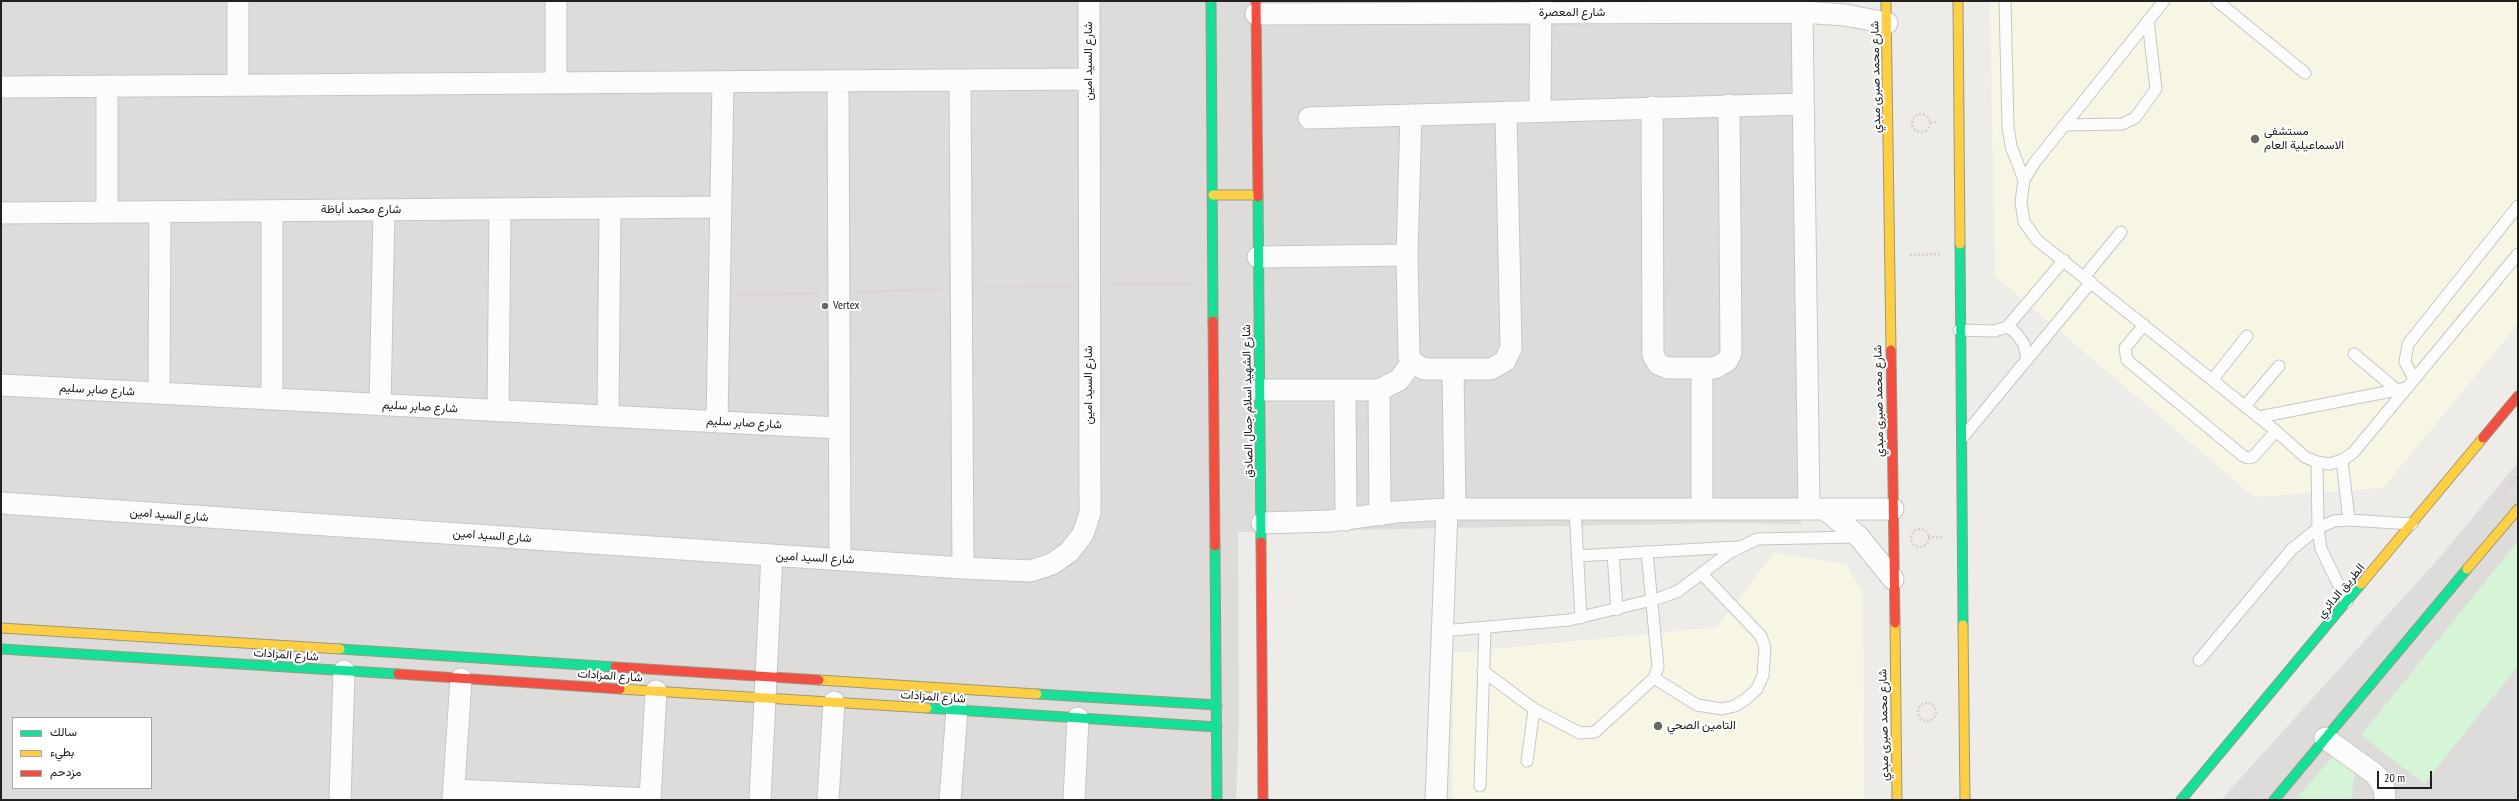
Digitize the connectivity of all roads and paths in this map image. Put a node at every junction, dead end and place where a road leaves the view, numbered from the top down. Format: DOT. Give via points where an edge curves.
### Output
graph roads {
  1 [pos="238,1"];
  2 [pos="556,1"];
  3 [pos="1089,1"];
  4 [pos="1211,1"];
  5 [pos="1886,1"];
  6 [pos="1958,1"];
  7 [pos="2005,1"];
  8 [pos="2164,1"];
  9 [pos="2217,1"];
  10 [pos="1256,7"];
  11 [pos="1541,7"];
  12 [pos="1802,12"];
  13 [pos="2148,21"];
  14 [pos="1887,23"];
  15 [pos="2305,73"];
  16 [pos="1089,79"];
  17 [pos="960,80"];
  18 [pos="838,81"];
  19 [pos="723,82"];
  20 [pos="556,83"];
  21 [pos="238,85"];
  22 [pos="107,86"];
  23 [pos="1,87"];
  24 [pos="1803,104"];
  25 [pos="1729,105"];
  26 [pos="1652,108"];
  27 [pos="1540,111"];
  28 [pos="1506,112"];
  29 [pos="1411,115"];
  30 [pos="1925,116"];
  31 [pos="1309,118"];
  32 [pos="2064,125"];
  33 [pos="2024,180"];
  34 [pos="1213,195"];
  35 [pos="1258,195"];
  36 [pos="2518,206"];
  37 [pos="610,208"];
  38 [pos="721,208"];
  39 [pos="500,209"];
  40 [pos="384,210"];
  41 [pos="272,211"];
  42 [pos="106,212"];
  43 [pos="160,212"];
  44 [pos="1,213"];
  45 [pos="2121,232"];
  46 [pos="1959,253"];
  47 [pos="2518,254"];
  48 [pos="1407,255"];
  49 [pos="1890,256"];
  50 [pos="1258,257"];
  51 [pos="2064,260"];
  52 [pos="2088,279"];
  53 [pos="2144,324"];
  54 [pos="2007,327"];
  55 [pos="1959,330"];
  56 [pos="2247,336"];
  57 [pos="2354,354"];
  58 [pos="2027,360"];
  59 [pos="1412,362"];
  60 [pos="2279,366"];
  61 [pos="1702,368"];
  62 [pos="1453,369"];
  63 [pos="2213,379"];
  64 [pos="2414,379"];
  65 [pos="1,385"];
  66 [pos="2402,389"];
  67 [pos="1259,390"];
  68 [pos="1379,390"];
  69 [pos="1345,391"];
  70 [pos="159,393"];
  71 [pos="2518,396"];
  72 [pos="272,399"];
  73 [pos="380,404"];
  74 [pos="2246,406"];
  75 [pos="498,411"];
  76 [pos="608,416"];
  77 [pos="2259,417"];
  78 [pos="717,422"];
  79 [pos="839,428"];
  80 [pos="2276,431"];
  81 [pos="1961,440"];
  82 [pos="2342,460"];
  83 [pos="2317,462"];
  84 [pos="1,503"];
  85 [pos="1451,509"];
  86 [pos="1575,509"];
  87 [pos="1702,509"];
  88 [pos="1818,509"];
  89 [pos="1893,509"];
  90 [pos="2518,509"];
  91 [pos="1380,514"];
  92 [pos="1346,520"];
  93 [pos="2349,520"];
  94 [pos="1262,523"];
  95 [pos="2412,524"];
  96 [pos="2318,528"];
  97 [pos="1924,530"];
  98 [pos="1859,537"];
  99 [pos="1738,547"];
  100 [pos="1647,552"];
  101 [pos="1613,554"];
  102 [pos="772,555"];
  103 [pos="1577,556"];
  104 [pos="840,559"];
  105 [pos="963,568"];
  106 [pos="1702,574"];
  107 [pos="1893,579"];
  108 [pos="1650,601"];
  109 [pos="2347,602"];
  110 [pos="1617,610"];
  111 [pos="1581,618"];
  112 [pos="1,628"];
  113 [pos="1484,628"];
  114 [pos="1442,631"];
  115 [pos="1,649"];
  116 [pos="2199,660"];
  117 [pos="344,671"];
  118 [pos="1483,671"];
  119 [pos="766,676"];
  120 [pos="1654,678"];
  121 [pos="460,679"];
  122 [pos="656,691"];
  123 [pos="765,698"];
  124 [pos="834,702"];
  125 [pos="1216,705"];
  126 [pos="1932,705"];
  127 [pos="1534,709"];
  128 [pos="956,710"];
  129 [pos="1078,718"];
  130 [pos="1217,727"];
  131 [pos="2325,738"];
  132 [pos="1527,761"];
  133 [pos="1480,786"];
  134 [pos="453,795"];
  135 [pos="650,799"];
  136 [pos="340,800"];
  137 [pos="760,800"];
  138 [pos="828,800"];
  139 [pos="950,800"];
  140 [pos="1074,800"];
  141 [pos="1217,800"];
  142 [pos="1263,800"];
  143 [pos="1436,800"];
  144 [pos="1897,800"];
  145 [pos="1965,800"];
  146 [pos="2181,800"];
  147 [pos="2274,800"];
  148 [pos="2385,800"];
  1 -- 21 [label="street"];
  2 -- 20 [label="street"];
  3 -- 16 [label="street, شارع السيد امين"];
  4 -- 34 [label="street"];
  5 -- 14 [label="street, شارع محمد صبرى مبدي"];
  6 -- 46 [label="street"];
  7 -- 33 [label="lane" via="2008,127 2011,146"];
  8 -- 13 [label="lane"];
  9 -- 15 [label="lane"];
  10 -- 11 [label="street, شارع المعصرة"];
  10 -- 35 [label="street, شارع الشهيد اسلام جمال الصادق"];
  11 -- 12 [label="street, شارع المعصرة"];
  11 -- 27 [label="street"];
  12 -- 14 [label="street, شارع المعصرة" via="1845,15"];
  12 -- 24 [label="street"];
  13 -- 32 [label="lane"];
  13 -- 32 [label="lane" via="2156,89 2136,118 2122,124"];
  14 -- 49 [label="street, شارع محمد صبرى مبدي"];
  16 -- 17 [label="street"];
  16 -- 105 [label="street, شارع السيد امين" via="1090,513 1083,534 1074,546 1052,564 1030,571"];
  17 -- 18 [label="street"];
  17 -- 105 [label="street"];
  18 -- 19 [label="street"];
  18 -- 79 [label="street"];
  19 -- 20 [label="street"];
  19 -- 38 [label="street"];
  20 -- 21 [label="street"];
  21 -- 22 [label="street"];
  22 -- 23 [label="street"];
  22 -- 42 [label="street"];
  24 -- 25 [label="street"];
  24 -- 88 [label="street"];
  25 -- 26 [label="street"];
  25 -- 61 [label="street" via="1731,353 1724,365"];
  26 -- 27 [label="street"];
  26 -- 61 [label="street" via="1653,355 1663,367"];
  27 -- 28 [label="street"];
  28 -- 29 [label="street"];
  28 -- 62 [label="street" via="1511,348 1505,361 1491,369"];
  29 -- 31 [label="street"];
  29 -- 48 [label="street"];
  30 -- 30 [label="path" via="1916,116 1914,119 1913,127 1919,132 1927,130 1929,126 1928,118"];
  32 -- 33 [label="lane"];
  33 -- 51 [label="lane" via="2021,202 2024,222 2037,240"];
  34 -- 35 [label="street"];
  34 -- 125 [label="street"];
  35 -- 50 [label="street, شارع الشهيد اسلام جمال الصادق"];
  36 -- 64 [label="lane" via="2408,344 2405,362"];
  37 -- 38 [label="street, شارع محمد أباظة"];
  37 -- 39 [label="street, شارع محمد أباظة"];
  37 -- 76 [label="street"];
  38 -- 78 [label="street"];
  39 -- 40 [label="street, شارع محمد أباظة"];
  39 -- 75 [label="street"];
  40 -- 41 [label="street, شارع محمد أباظة"];
  40 -- 73 [label="street"];
  41 -- 43 [label="street, شارع محمد أباظة"];
  41 -- 72 [label="street"];
  42 -- 43 [label="street, شارع محمد أباظة"];
  42 -- 44 [label="street, شارع محمد أباظة"];
  43 -- 70 [label="street"];
  45 -- 52 [label="lane"];
  46 -- 49 [label="path"];
  46 -- 55 [label="street"];
  47 -- 64 [label="lane"];
  48 -- 50 [label="street"];
  48 -- 59 [label="street" via="1408,349"];
  49 -- 89 [label="street, شارع محمد صبرى مبدي"];
  50 -- 67 [label="street, شارع الشهيد اسلام جمال الصادق"];
  51 -- 52 [label="lane"];
  51 -- 54 [label="lane"];
  52 -- 53 [label="lane"];
  52 -- 58 [label="lane"];
  53 -- 63 [label="lane"];
  53 -- 80 [label="lane" via="2125,348 2127,360 2243,456 2253,457"];
  54 -- 55 [label="lane" via="1994,331"];
  54 -- 58 [label="lane" via="2024,344"];
  55 -- 81 [label="street"];
  56 -- 63 [label="lane"];
  57 -- 66 [label="lane"];
  58 -- 81 [label="lane"];
  59 -- 62 [label="street" via="1424,369"];
  59 -- 68 [label="street" via="1399,380"];
  60 -- 74 [label="lane"];
  61 -- 87 [label="street"];
  62 -- 85 [label="street"];
  63 -- 74 [label="lane"];
  64 -- 66 [label="lane"];
  65 -- 70 [label="street, شارع صابر سليم"];
  66 -- 77 [label="lane"];
  66 -- 82 [label="lane" via="2353,452"];
  67 -- 69 [label="street"];
  67 -- 94 [label="street, شارع الشهيد اسلام جمال الصادق"];
  68 -- 69 [label="street"];
  68 -- 91 [label="street"];
  69 -- 92 [label="street"];
  70 -- 72 [label="street, شارع صابر سليم"];
  71 -- 95 [label="street, الطريق الدائري"];
  72 -- 73 [label="street, شارع صابر سليم"];
  73 -- 75 [label="street, شارع صابر سليم"];
  74 -- 77 [label="lane"];
  75 -- 76 [label="street, شارع صابر سليم"];
  76 -- 78 [label="street, شارع صابر سليم"];
  77 -- 80 [label="lane"];
  78 -- 79 [label="street, شارع صابر سليم"];
  79 -- 104 [label="street"];
  80 -- 83 [label="lane" via="2306,457"];
  81 -- 145 [label="street"];
  82 -- 83 [label="lane" via="2330,464"];
  82 -- 93 [label="lane"];
  83 -- 96 [label="lane"];
  84 -- 102 [label="street, شارع السيد امين"];
  85 -- 86 [label="street"];
  85 -- 91 [label="street"];
  85 -- 114 [label="street"];
  86 -- 87 [label="street"];
  86 -- 103 [label="lane"];
  87 -- 88 [label="street"];
  88 -- 89 [label="street"];
  88 -- 98 [label="street"];
  89 -- 107 [label="street, شارع محمد صبرى مبدي"];
  90 -- 131 [label="street"];
  91 -- 92 [label="street"];
  92 -- 94 [label="street"];
  93 -- 95 [label="lane"];
  93 -- 96 [label="lane" via="2334,520"];
  94 -- 142 [label="street, شارع الشهيد اسلام جمال الصادق"];
  95 -- 109 [label="street, الطريق الدائري"];
  96 -- 109 [label="lane" via="2321,549"];
  96 -- 116 [label="lane" via="2292,549"];
  97 -- 97 [label="path" via="1915,530 1912,533 1914,545 1922,546 1928,541"];
  98 -- 99 [label="lane" via="1767,537"];
  98 -- 107 [label="street"];
  99 -- 100 [label="lane"];
  99 -- 106 [label="lane"];
  100 -- 101 [label="lane"];
  100 -- 108 [label="lane"];
  101 -- 103 [label="lane"];
  101 -- 110 [label="lane"];
  102 -- 104 [label="street, شارع السيد امين"];
  102 -- 119 [label="street"];
  103 -- 111 [label="lane"];
  104 -- 105 [label="street, شارع السيد امين"];
  106 -- 108 [label="lane" via="1678,591"];
  106 -- 120 [label="lane" via="1761,636 1765,648 1763,675 1746,699 1735,706 1722,709 1697,705"];
  107 -- 144 [label="street, شارع محمد صبرى مبدي"];
  108 -- 110 [label="lane"];
  108 -- 120 [label="lane" via="1659,656"];
  109 -- 146 [label="street, الطريق الدائري"];
  110 -- 111 [label="lane"];
  111 -- 113 [label="lane"];
  112 -- 119 [label="street, شارع المزادات"];
  113 -- 114 [label="lane"];
  113 -- 118 [label="lane"];
  114 -- 143 [label="street"];
  115 -- 117 [label="street, شارع المزادات"];
  117 -- 121 [label="street, شارع المزادات"];
  117 -- 136 [label="street"];
  118 -- 127 [label="lane"];
  118 -- 133 [label="lane"];
  119 -- 123 [label="street"];
  119 -- 125 [label="street, شارع المزادات"];
  120 -- 127 [label="lane" via="1601,727 1588,734 1580,733"];
  121 -- 122 [label="street, شارع المزادات"];
  121 -- 134 [label="street"];
  122 -- 123 [label="street, شارع المزادات"];
  122 -- 135 [label="street"];
  123 -- 124 [label="street, شارع المزادات"];
  123 -- 137 [label="street"];
  124 -- 128 [label="street, شارع المزادات"];
  124 -- 138 [label="street"];
  125 -- 130 [label="street"];
  126 -- 126 [label="path" via="1923,705 1920,708 1919,716 1922,719 1930,721 1935,716 1935,708"];
  127 -- 132 [label="lane"];
  128 -- 129 [label="street, شارع المزادات"];
  128 -- 139 [label="street"];
  129 -- 130 [label="street, شارع المزادات"];
  129 -- 140 [label="street"];
  130 -- 141 [label="street"];
  131 -- 147 [label="street"];
  131 -- 148 [label="street" via="2375,774 2384,787"];
  134 -- 135 [label="street"];
}
